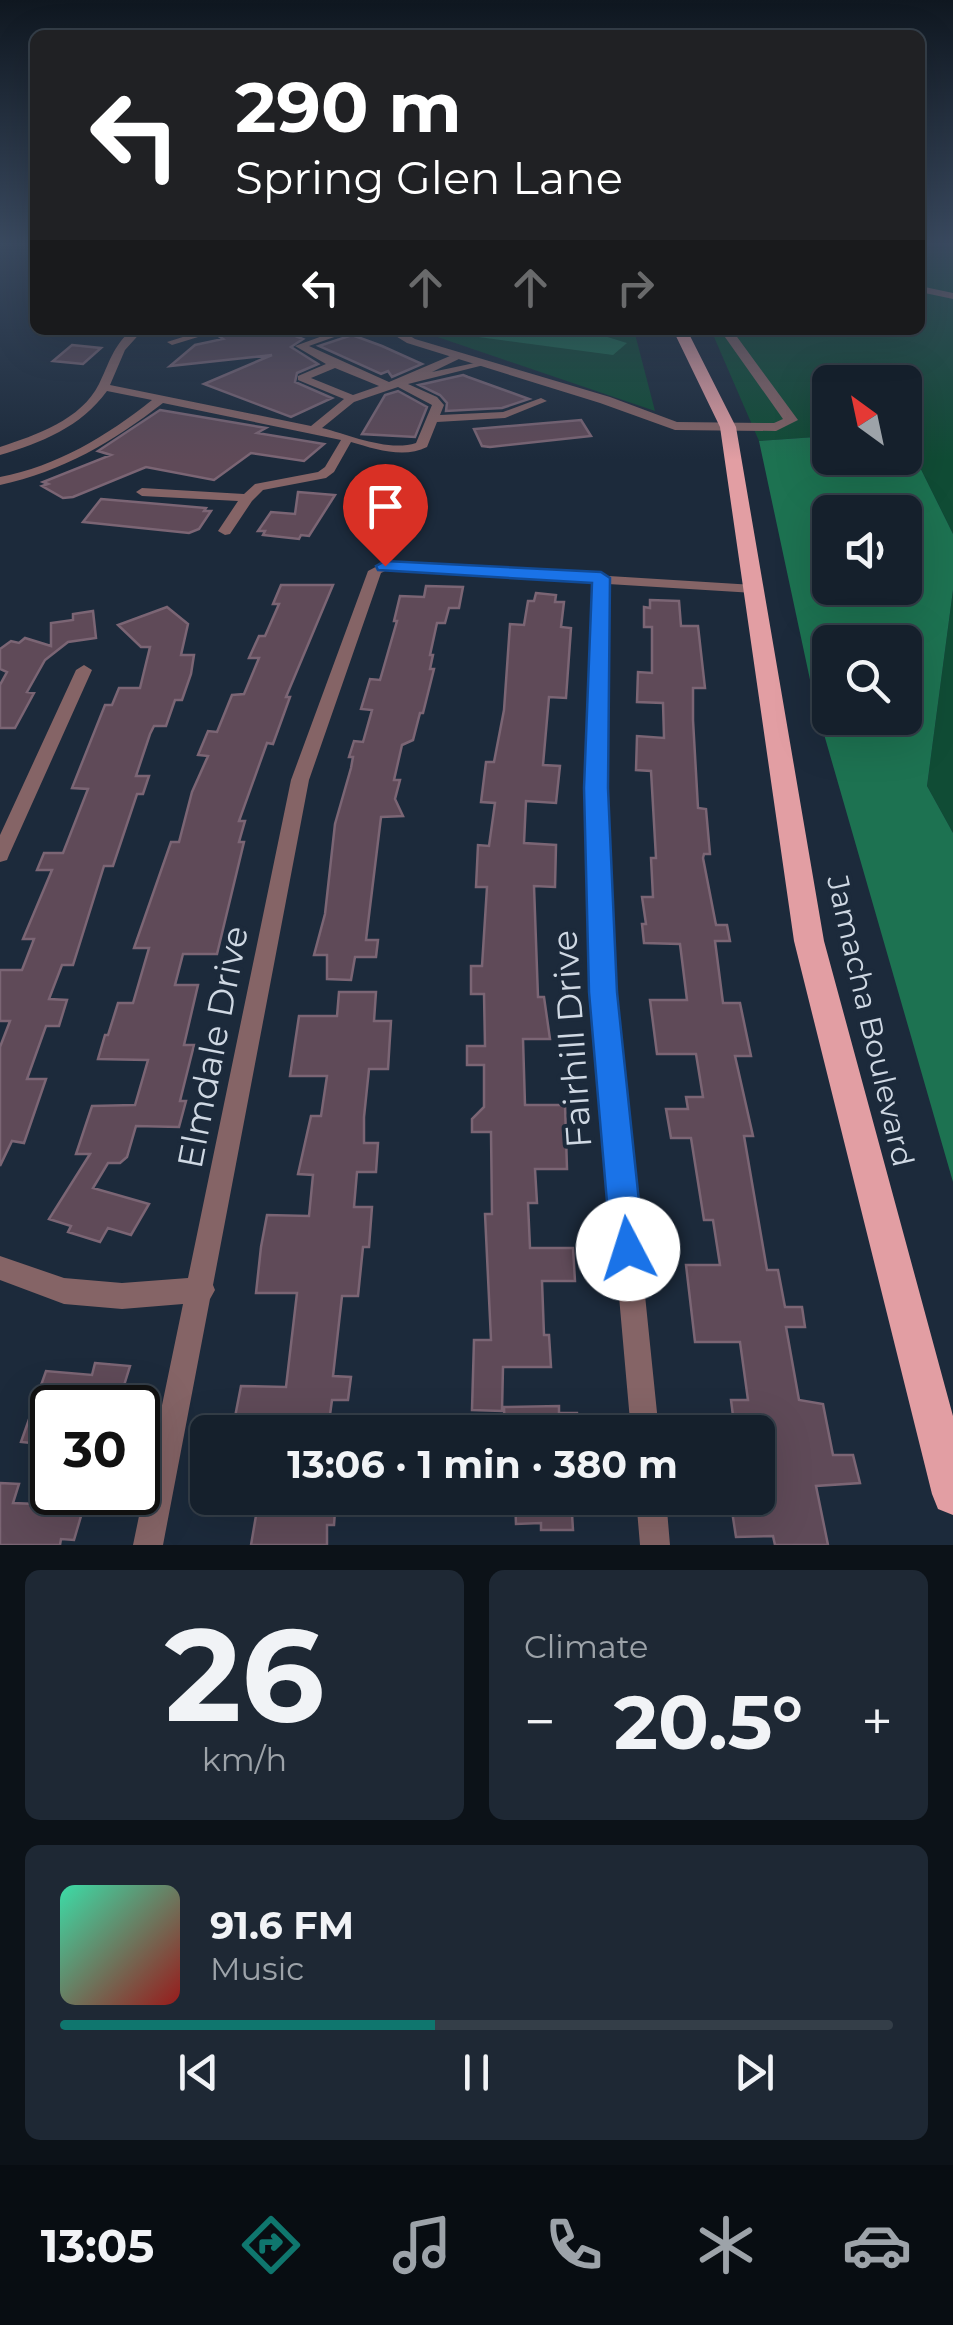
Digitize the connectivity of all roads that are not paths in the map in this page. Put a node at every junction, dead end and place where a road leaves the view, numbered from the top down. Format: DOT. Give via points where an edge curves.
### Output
graph roads {
  1 [pos="133,335"];
  2 [pos="198,335"];
  3 [pos="337,335"];
  4 [pos="401,335"];
  5 [pos="682,335"];
  6 [pos="730,335"];
  7 [pos="172,342"];
  8 [pos="458,356"];
  9 [pos="480,363"];
  10 [pos="335,364"];
  11 [pos="422,371"];
  12 [pos="436,376"];
  13 [pos="374,381"];
  14 [pos="393,385"];
  15 [pos="104,387"];
  16 [pos="347,397"];
  17 [pos="161,399"];
  18 [pos="540,401"];
  19 [pos="434,419"];
  20 [pos="728,428"];
  21 [pos="313,430"];
  22 [pos="348,437"];
  23 [pos="0,450"];
  24 [pos="0,481"];
  25 [pos="142,492"];
  26 [pos="247,498"];
  27 [pos="225,531"];
  28 [pos="601,578"];
  29 [pos="754,589"];
  30 [pos="84,670"];
  31 [pos="0,855"];
  32 [pos="0,1268"];
  33 [pos="202,1290"];
  34 [pos="643,1415"];
  35 [pos="953,1494"];
  36 [pos="652,1515"];
  37 [pos="148,1545"];
  38 [pos="655,1545"];
  1 -- 15 [label="street" via="115,352"];
  2 -- 7 [label="street"];
  3 -- 10 [label="street" via="300,348"];
  4 -- 8 [label="street"];
  5 -- 20 [label="main road, Jamacha Boulevard"];
  6 -- 20 [label="street" via="792,420"];
  8 -- 9 [label="street"];
  8 -- 11 [label="street"];
  9 -- 12 [label="street"];
  9 -- 20 [label="street" via="675,426"];
  10 -- 13 [label="street"];
  10 -- 16 [label="street" via="302,378"];
  11 -- 12 [label="street"];
  11 -- 14 [label="street"];
  12 -- 14 [label="street"];
  13 -- 14 [label="street"];
  13 -- 16 [label="street"];
  14 -- 16 [label="street"];
  14 -- 19 [label="street" via="437,401"];
  15 -- 17 [label="street"];
  15 -- 23 [label="street" via="65,423"];
  16 -- 21 [label="street"];
  17 -- 21 [label="street"];
  17 -- 24 [label="street" via="97,443"];
  18 -- 19 [label="street" via="505,415"];
  19 -- 22 [label="street" via="414,449"];
  20 -- 29 [label="main road, Jamacha Boulevard"];
  21 -- 22 [label="street"];
  22 -- 26 [label="street" via="322,474 259,487"];
  25 -- 26 [label="street"];
  26 -- 27 [label="street"];
  28 -- 29 [label="street"];
  28 -- 33 [label="street, Elmdale Drive" via="385,566 375,571 300,780"];
  28 -- 34 [label="street, Fairhill Drive" via="596,788 603,992"];
  29 -- 35 [label="main road, Jamacha Boulevard" via="809,941"];
  30 -- 31 [label="street"];
  32 -- 33 [label="street" via="64,1291 122,1296"];
  33 -- 37 [label="street, Elmdale Drive"];
  36 -- 38 [label="street"];
}
